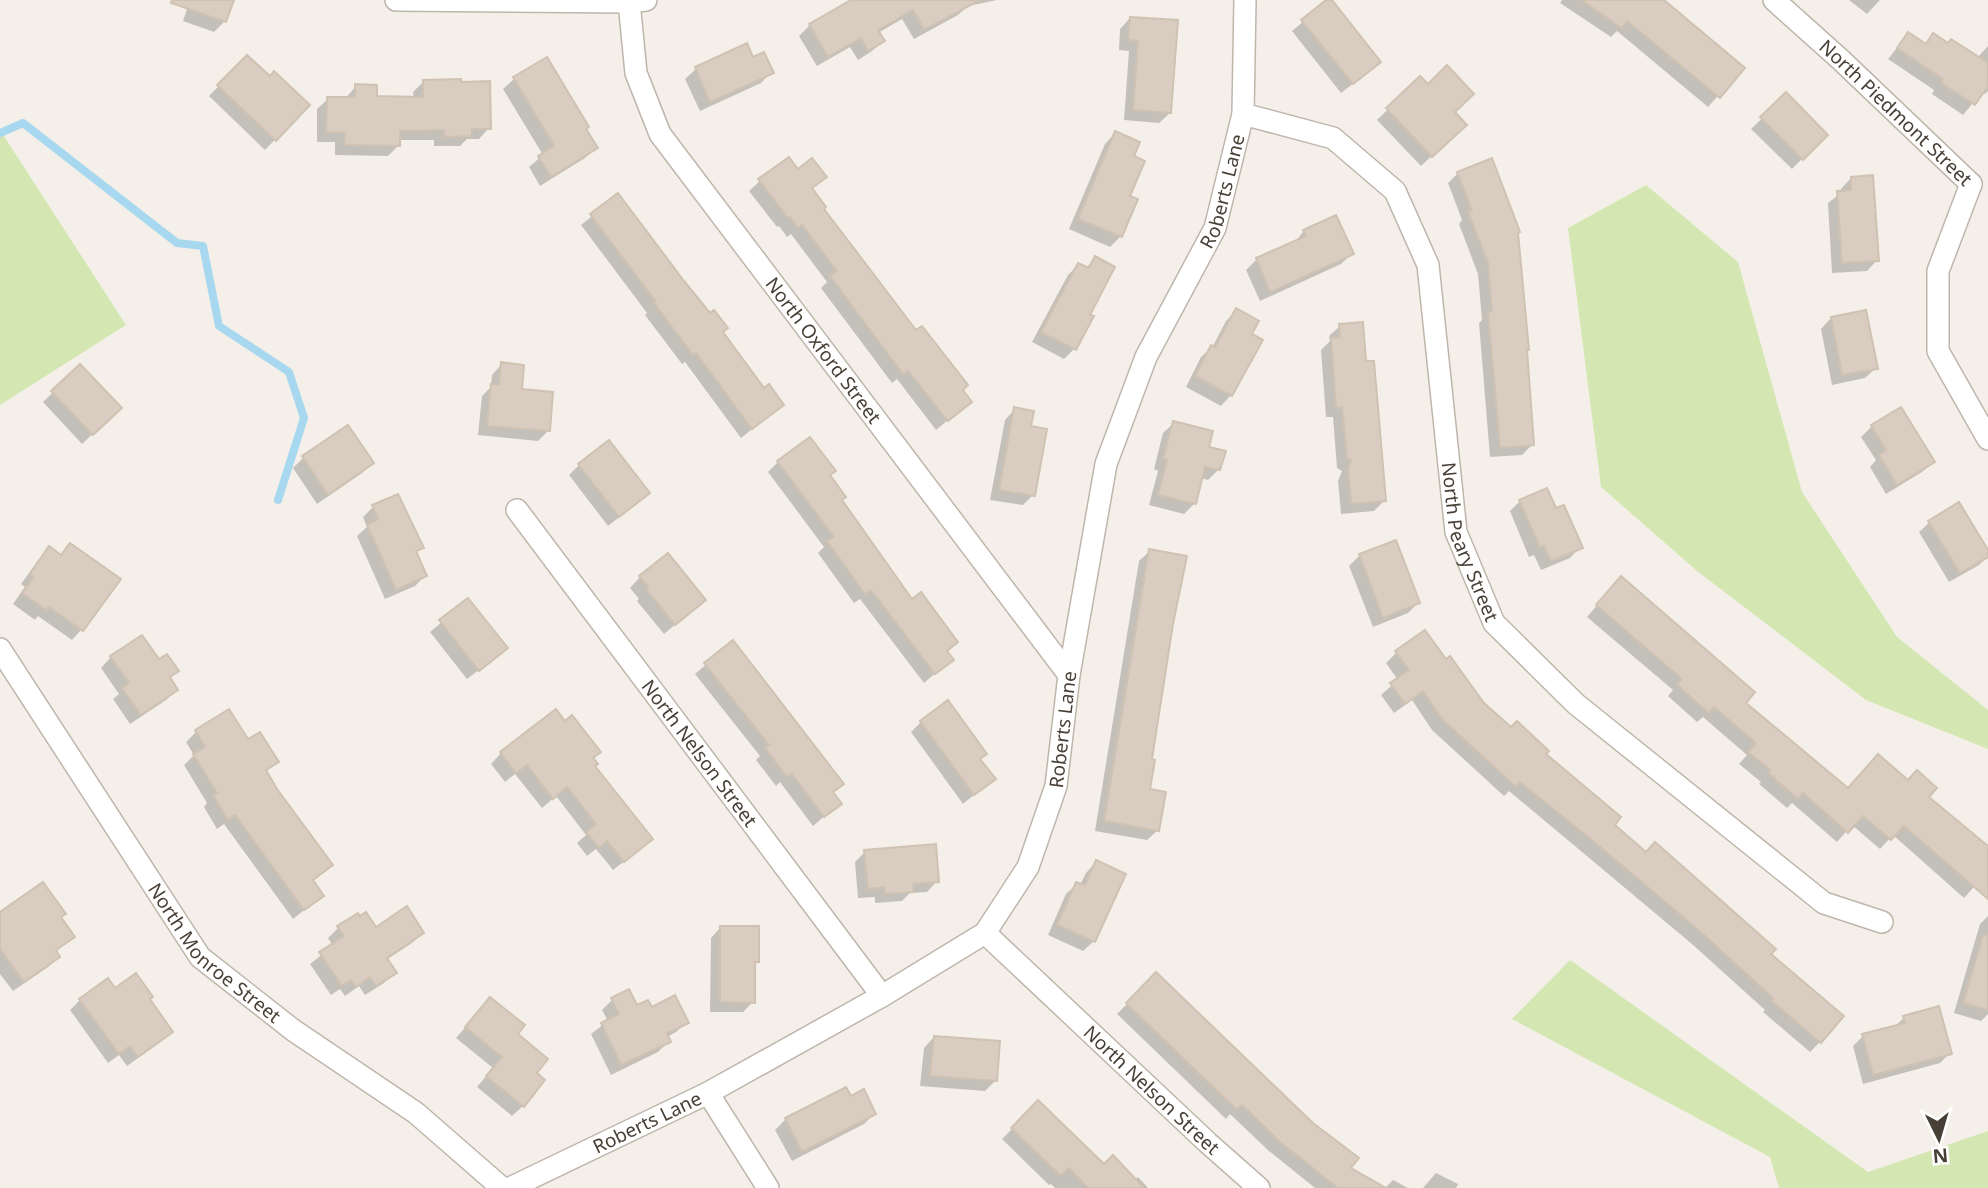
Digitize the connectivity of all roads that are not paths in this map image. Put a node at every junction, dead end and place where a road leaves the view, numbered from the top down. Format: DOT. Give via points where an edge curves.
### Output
graph roads {
  1 [pos="396,0"];
  2 [pos="1245,0"];
  3 [pos="1774,0"];
  4 [pos="638,1"];
  5 [pos="1243,114"];
  6 [pos="1979,181"];
  7 [pos="1988,439"];
  8 [pos="517,510"];
  9 [pos="0,649"];
  10 [pos="1069,675"];
  11 [pos="1882,922"];
  12 [pos="985,933"];
  13 [pos="882,996"];
  14 [pos="708,1093"];
  15 [pos="502,1188"];
  16 [pos="510,1188"];
  17 [pos="768,1188"];
  18 [pos="1259,1188"];
  1 -- 4 [label="street"];
  2 -- 5 [label="street, Roberts Lane"];
  3 -- 6 [label="street, North Piedmont Street"];
  4 -- 10 [label="street, North Oxford Street" via="636,73 660,134"];
  5 -- 10 [label="street, Roberts Lane" via="1215,228 1146,357 1106,464"];
  5 -- 11 [label="street, North Peary Street" via="1333,138 1395,191 1428,265 1456,532 1494,622 1576,704 1824,903"];
  6 -- 7 [label="street, North Piedmont Street" via="1938,271 1938,351"];
  8 -- 13 [label="street, North Nelson Street"];
  9 -- 15 [label="street, North Monroe Street" via="200,957 293,1030 416,1113"];
  10 -- 12 [label="street, Roberts Lane" via="1056,786 1028,867"];
  12 -- 13 [label="street, Roberts Lane"];
  12 -- 18 [label="street, North Nelson Street"];
  13 -- 14 [label="street, Roberts Lane"];
  14 -- 16 [label="street, Roberts Lane"];
  14 -- 17 [label="street"];
}
